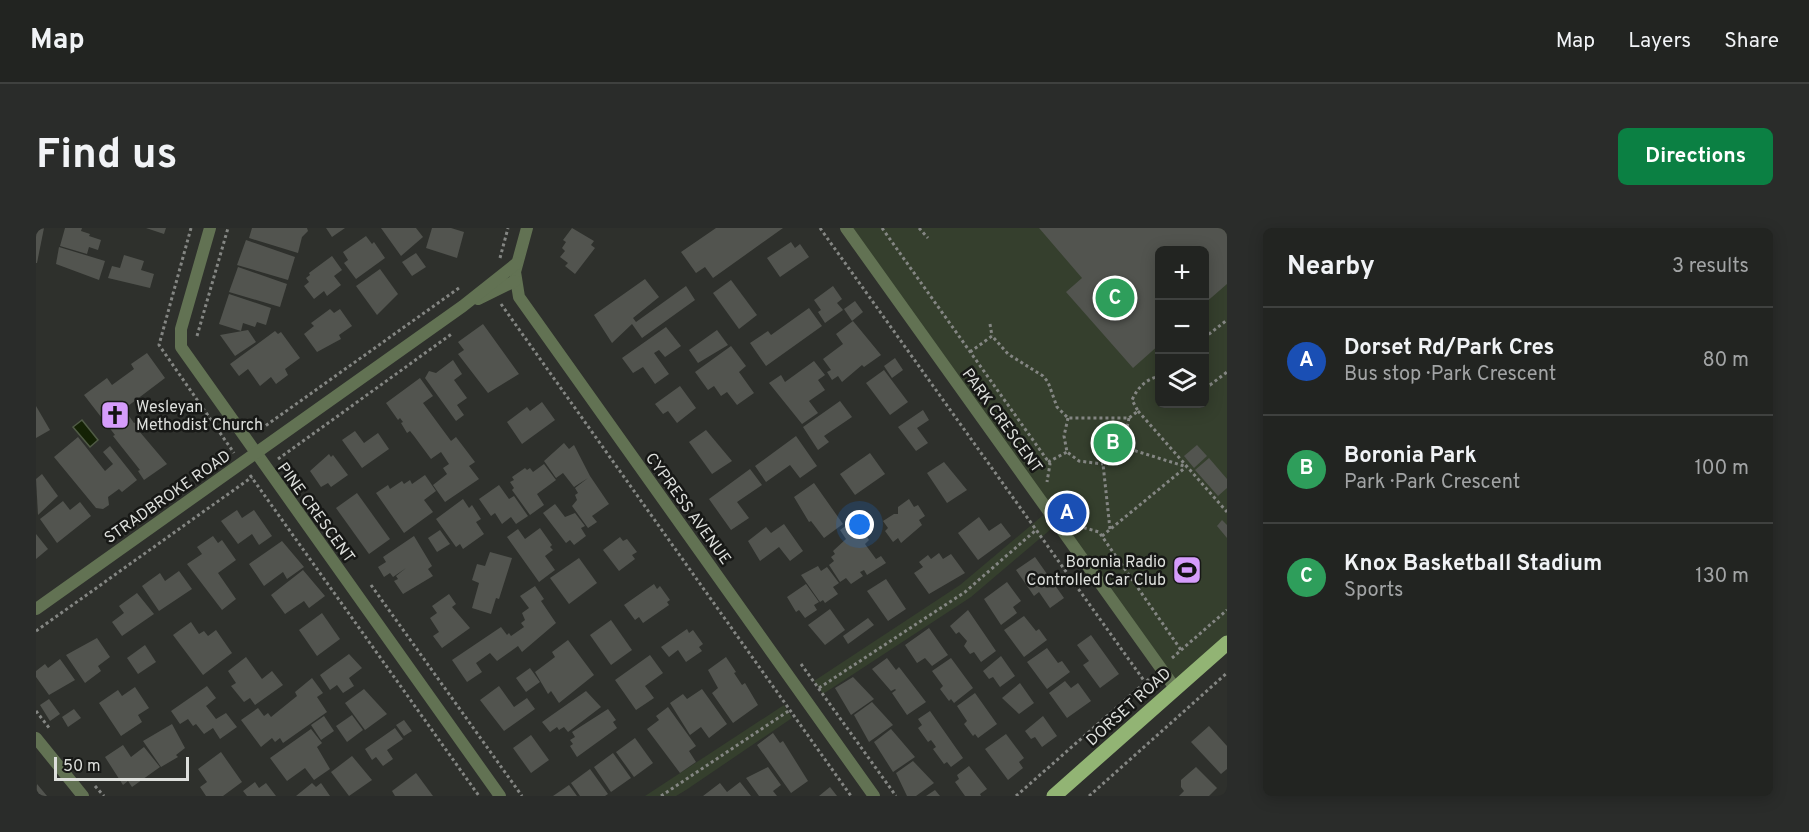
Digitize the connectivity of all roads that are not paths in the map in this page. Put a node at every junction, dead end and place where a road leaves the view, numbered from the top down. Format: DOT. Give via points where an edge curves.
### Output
graph roads {
  1 [pos="210,228"];
  2 [pos="527,228"];
  3 [pos="846,228"];
  4 [pos="517,263"];
  5 [pos="515,281"];
  6 [pos="463,306"];
  7 [pos="256,454"];
  8 [pos="36,609"];
  9 [pos="1227,643"];
  10 [pos="1175,688"];
  11 [pos="36,738"];
  12 [pos="83,796"];
  13 [pos="500,796"];
  14 [pos="874,796"];
  15 [pos="1054,796"];
  1 -- 7 [label="street, PINE CRESCENT" via="180,342"];
  2 -- 4 [label="street, CYPRESS AVENUE"];
  3 -- 10 [label="street, PARK CRESCENT"];
  4 -- 5 [label="street, CYPRESS AVENUE"];
  4 -- 6 [label="street, STRADBROKE ROAD"];
  5 -- 6 [label="street, STRADBROKE ROAD"];
  5 -- 14 [label="street, CYPRESS AVENUE" via="524,305"];
  6 -- 7 [label="street, STRADBROKE ROAD"];
  7 -- 8 [label="street, STRADBROKE ROAD"];
  7 -- 13 [label="street, PINE CRESCENT"];
  9 -- 10 [label="main road, DORSET ROAD"];
  10 -- 15 [label="main road, DORSET ROAD"];
  11 -- 12 [label="street"];
}
